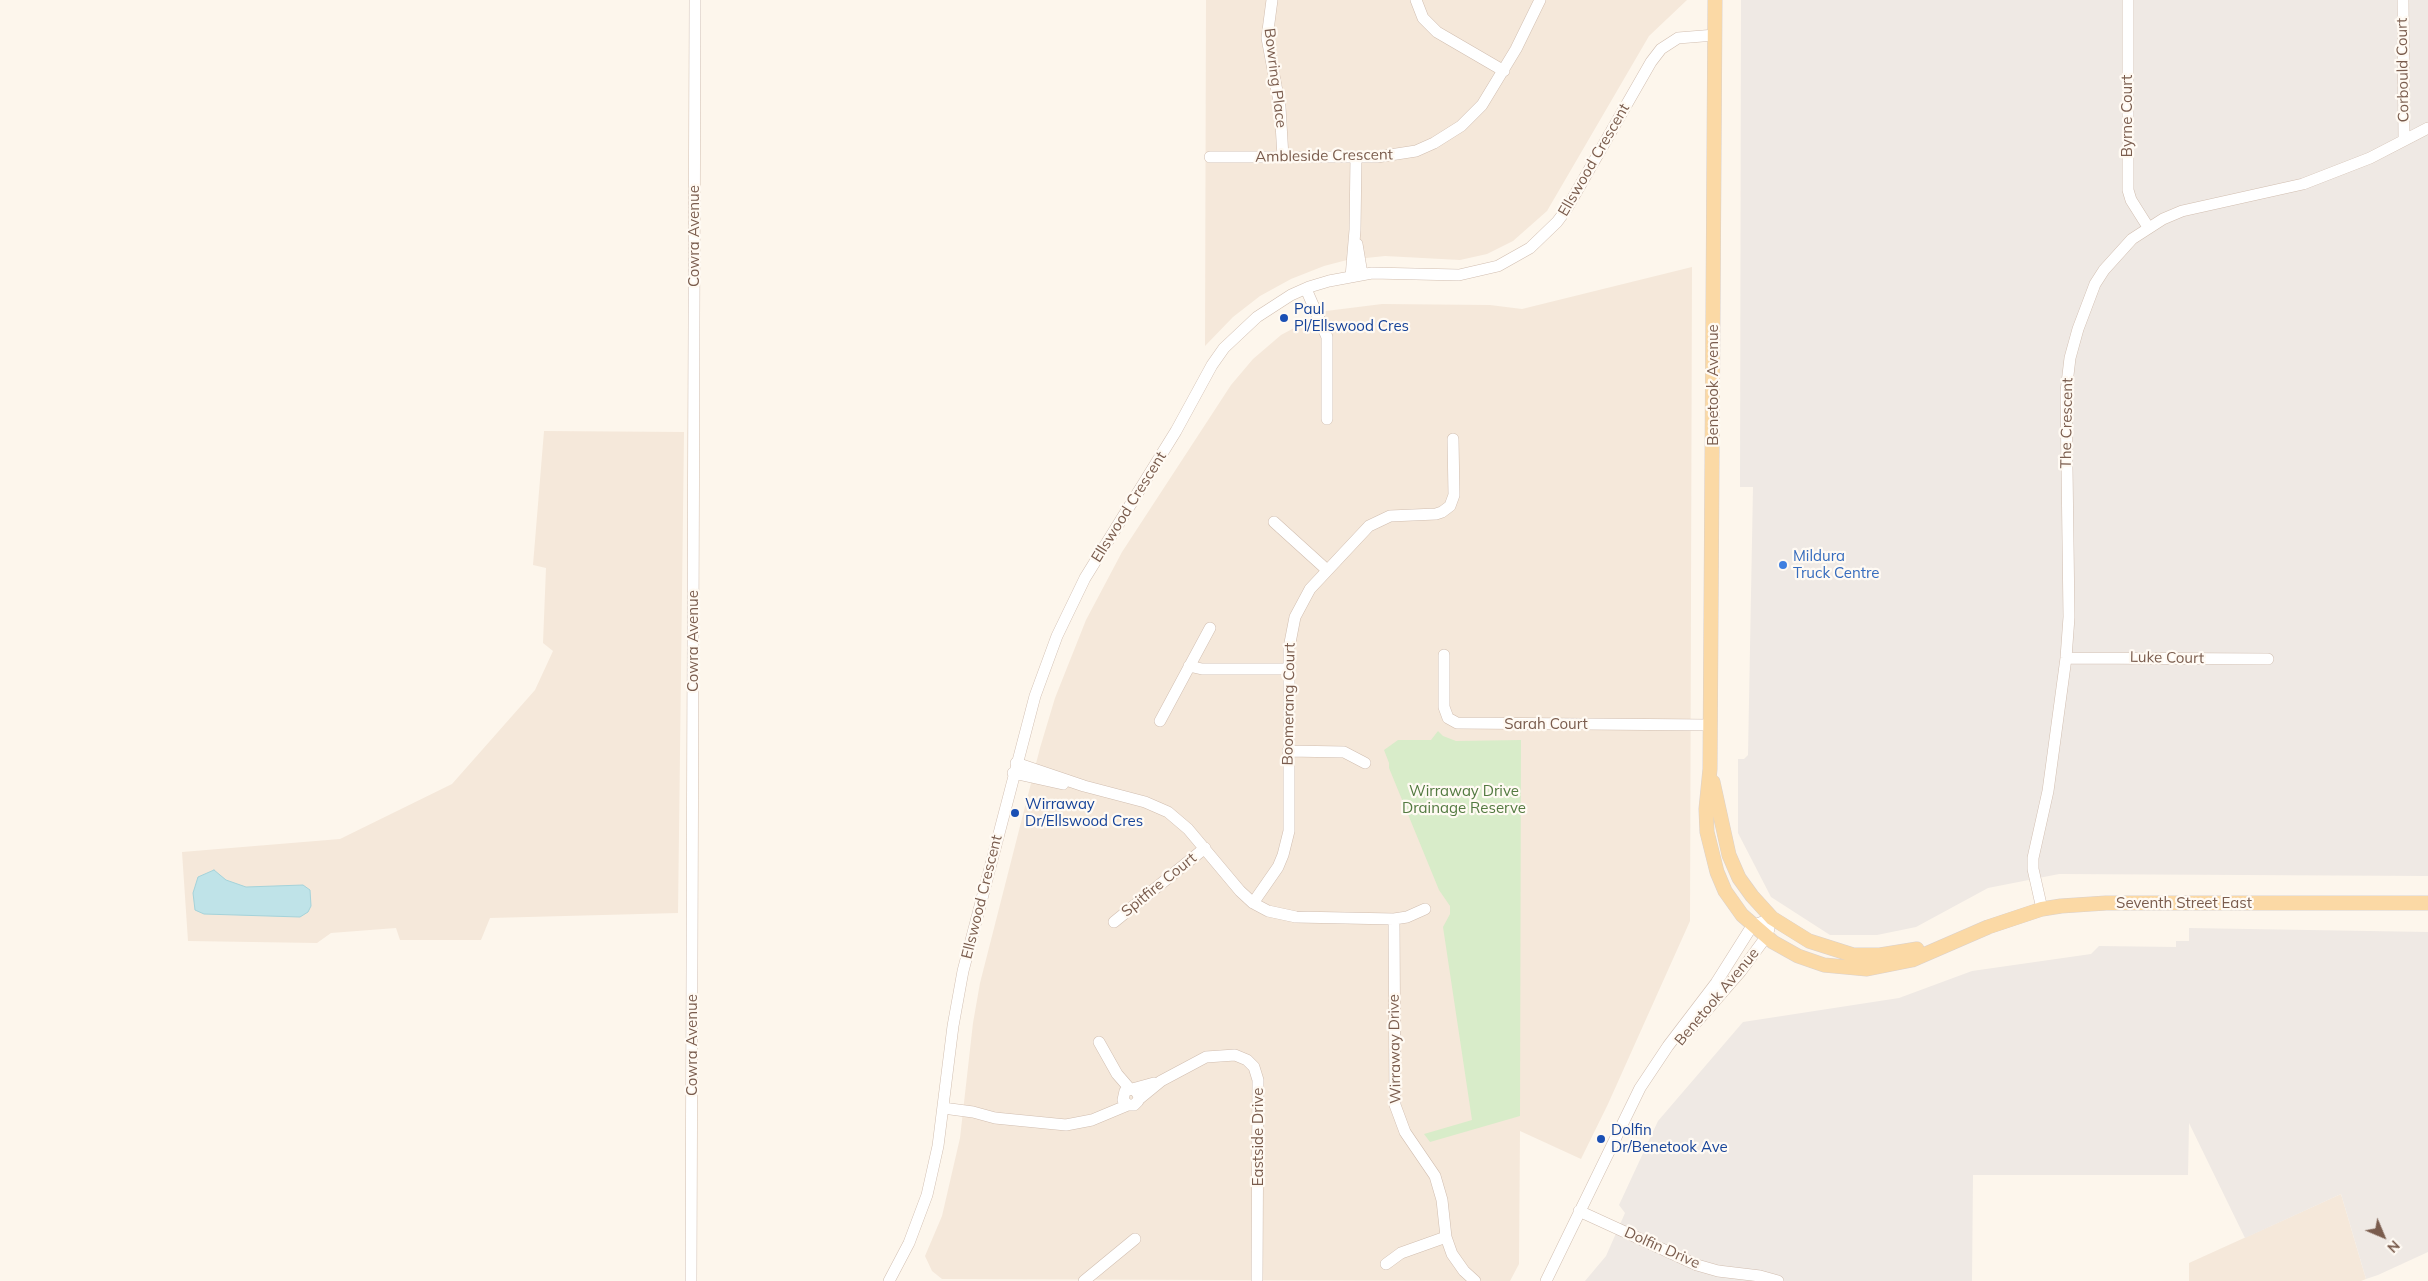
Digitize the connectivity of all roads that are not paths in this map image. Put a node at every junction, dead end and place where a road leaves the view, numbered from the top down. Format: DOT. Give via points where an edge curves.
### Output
graph roads {
  1 [pos="695,0"];
  2 [pos="1272,0"];
  3 [pos="1416,0"];
  4 [pos="1540,0"];
  5 [pos="1715,0"];
  6 [pos="2128,0"];
  7 [pos="2403,0"];
  8 [pos="1715,35"];
  9 [pos="1504,71"];
  10 [pos="2428,128"];
  11 [pos="2404,139"];
  12 [pos="1210,157"];
  13 [pos="1283,157"];
  14 [pos="1356,157"];
  15 [pos="2148,227"];
  16 [pos="1355,230"];
  17 [pos="1362,274"];
  18 [pos="1350,277"];
  19 [pos="1306,289"];
  20 [pos="1327,419"];
  21 [pos="1453,439"];
  22 [pos="1274,522"];
  23 [pos="1327,570"];
  24 [pos="1210,628"];
  25 [pos="1444,654"];
  26 [pos="2066,658"];
  27 [pos="2268,659"];
  28 [pos="1189,666"];
  29 [pos="1289,669"];
  30 [pos="1160,721"];
  31 [pos="1710,725"];
  32 [pos="1288,751"];
  33 [pos="1365,763"];
  34 [pos="1014,768"];
  35 [pos="1710,770"];
  36 [pos="1205,848"];
  37 [pos="2428,903"];
  38 [pos="1254,904"];
  39 [pos="1425,909"];
  40 [pos="2042,909"];
  41 [pos="1772,918"];
  42 [pos="1394,919"];
  43 [pos="1114,922"];
  44 [pos="1752,926"];
  45 [pos="1766,938"];
  46 [pos="1947,943"];
  47 [pos="1099,1042"];
  48 [pos="1652,1070"];
  49 [pos="1130,1096"];
  50 [pos="943,1112"];
  51 [pos="1579,1211"];
  52 [pos="1446,1237"];
  53 [pos="1135,1239"];
  54 [pos="1386,1264"];
  55 [pos="1475,1280"];
  56 [pos="692,1281"];
  57 [pos="889,1281"];
  58 [pos="1084,1281"];
  59 [pos="1256,1281"];
  60 [pos="1546,1281"];
  61 [pos="1778,1281"];
  1 -- 56 [label="street, Cowra Avenue"];
  2 -- 13 [label="street, Bowring Place" via="1267,38 1280,107"];
  3 -- 9 [label="street" via="1423,18 1436,32"];
  4 -- 9 [label="street, Ambleside Crescent"];
  5 -- 8 [label="main road, Benetook Avenue"];
  6 -- 15 [label="street, Byrne Court" via="2128,190"];
  7 -- 11 [label="street, Corbould Court"];
  8 -- 17 [label="street, Ellswood Crescent" via="1678,38 1657,54 1566,210 1530,248 1498,266 1460,275"];
  8 -- 31 [label="main road, Benetook Avenue"];
  9 -- 14 [label="street, Ambleside Crescent" via="1470,118 1434,144 1397,155"];
  10 -- 11 [label="street, The Crescent"];
  11 -- 15 [label="street, The Crescent" via="2337,172 2303,184 2182,211"];
  12 -- 13 [label="street, Ambleside Crescent"];
  13 -- 14 [label="street, Ambleside Crescent"];
  14 -- 16 [label="street"];
  15 -- 26 [label="street, The Crescent" via="2117,254 2095,284 2085,305 2070,358 2065,423 2069,599"];
  16 -- 17 [label="street"];
  16 -- 18 [label="street"];
  17 -- 18 [label="street, Ellswood Crescent"];
  18 -- 19 [label="street, Ellswood Crescent"];
  19 -- 20 [label="street" via="1327,337"];
  19 -- 34 [label="street, Ellswood Crescent" via="1256,317 1212,364 1071,607 1035,696"];
  21 -- 23 [label="street, Boomerang Court" via="1454,495 1447,509 1436,514 1402,514 1376,521"];
  22 -- 23 [label="street"];
  23 -- 29 [label="street, Boomerang Court" via="1310,589 1294,617"];
  24 -- 28 [label="street"];
  25 -- 31 [label="street, Sarah Court" via="1444,707 1448,718 1457,723"];
  26 -- 27 [label="street, Luke Court"];
  26 -- 40 [label="street, The Crescent" via="2048,791 2033,858"];
  28 -- 29 [label="street" via="1202,669"];
  28 -- 30 [label="street"];
  29 -- 32 [label="street, Boomerang Court"];
  31 -- 35 [label="main road, Benetook Avenue"];
  32 -- 33 [label="street" via="1344,752"];
  32 -- 38 [label="street, Boomerang Court" via="1287,844 1278,867"];
  34 -- 36 [label="street" via="1041,780 1084,786 1145,802 1168,812"];
  34 -- 50 [label="street, Ellswood Crescent" via="960,986"];
  35 -- 41 [label="main road, Benetook Avenue" via="1729,855 1748,890"];
  35 -- 44 [label="main road, Benetook Avenue" via="1706,809 1710,852 1726,891"];
  36 -- 38 [label="street"];
  36 -- 43 [label="street, Spitfire Court"];
  37 -- 40 [label="main road, Seventh Street East" via="2106,903"];
  38 -- 42 [label="street" via="1268,911 1296,917"];
  39 -- 42 [label="street" via="1407,918"];
  40 -- 46 [label="main road, Seventh Street East"];
  41 -- 44 [label="street, Benetook Avenue"];
  41 -- 45 [label="street, Benetook Avenue"];
  41 -- 46 [label="main road, Seventh Street East" via="1809,942 1853,954 1900,953"];
  42 -- 52 [label="street, Wirraway Drive" via="1395,1105 1405,1132 1435,1176 1442,1200"];
  44 -- 45 [label="main road, Seventh Street East"];
  44 -- 48 [label="street, Benetook Avenue" via="1716,983"];
  45 -- 46 [label="main road, Seventh Street East" via="1805,959 1844,969 1867,970 1912,960"];
  45 -- 48 [label="street, Benetook Avenue"];
  47 -- 49 [label="street"];
  48 -- 51 [label="street, Benetook Avenue" via="1626,1113"];
  49 -- 50 [label="street, Eastside Drive" via="1092,1120 1066,1125"];
  49 -- 59 [label="street, Eastside Drive" via="1197,1060 1214,1056 1235,1055 1254,1067 1258,1080"];
  50 -- 57 [label="street, Ellswood Crescent" via="920,1218"];
  51 -- 60 [label="street, Benetook Avenue"];
  51 -- 61 [label="street, Dolfin Drive" via="1697,1264 1718,1271"];
  52 -- 54 [label="street" via="1401,1253"];
  52 -- 55 [label="street, Wirraway Drive" via="1457,1263"];
  53 -- 58 [label="street"];
}
